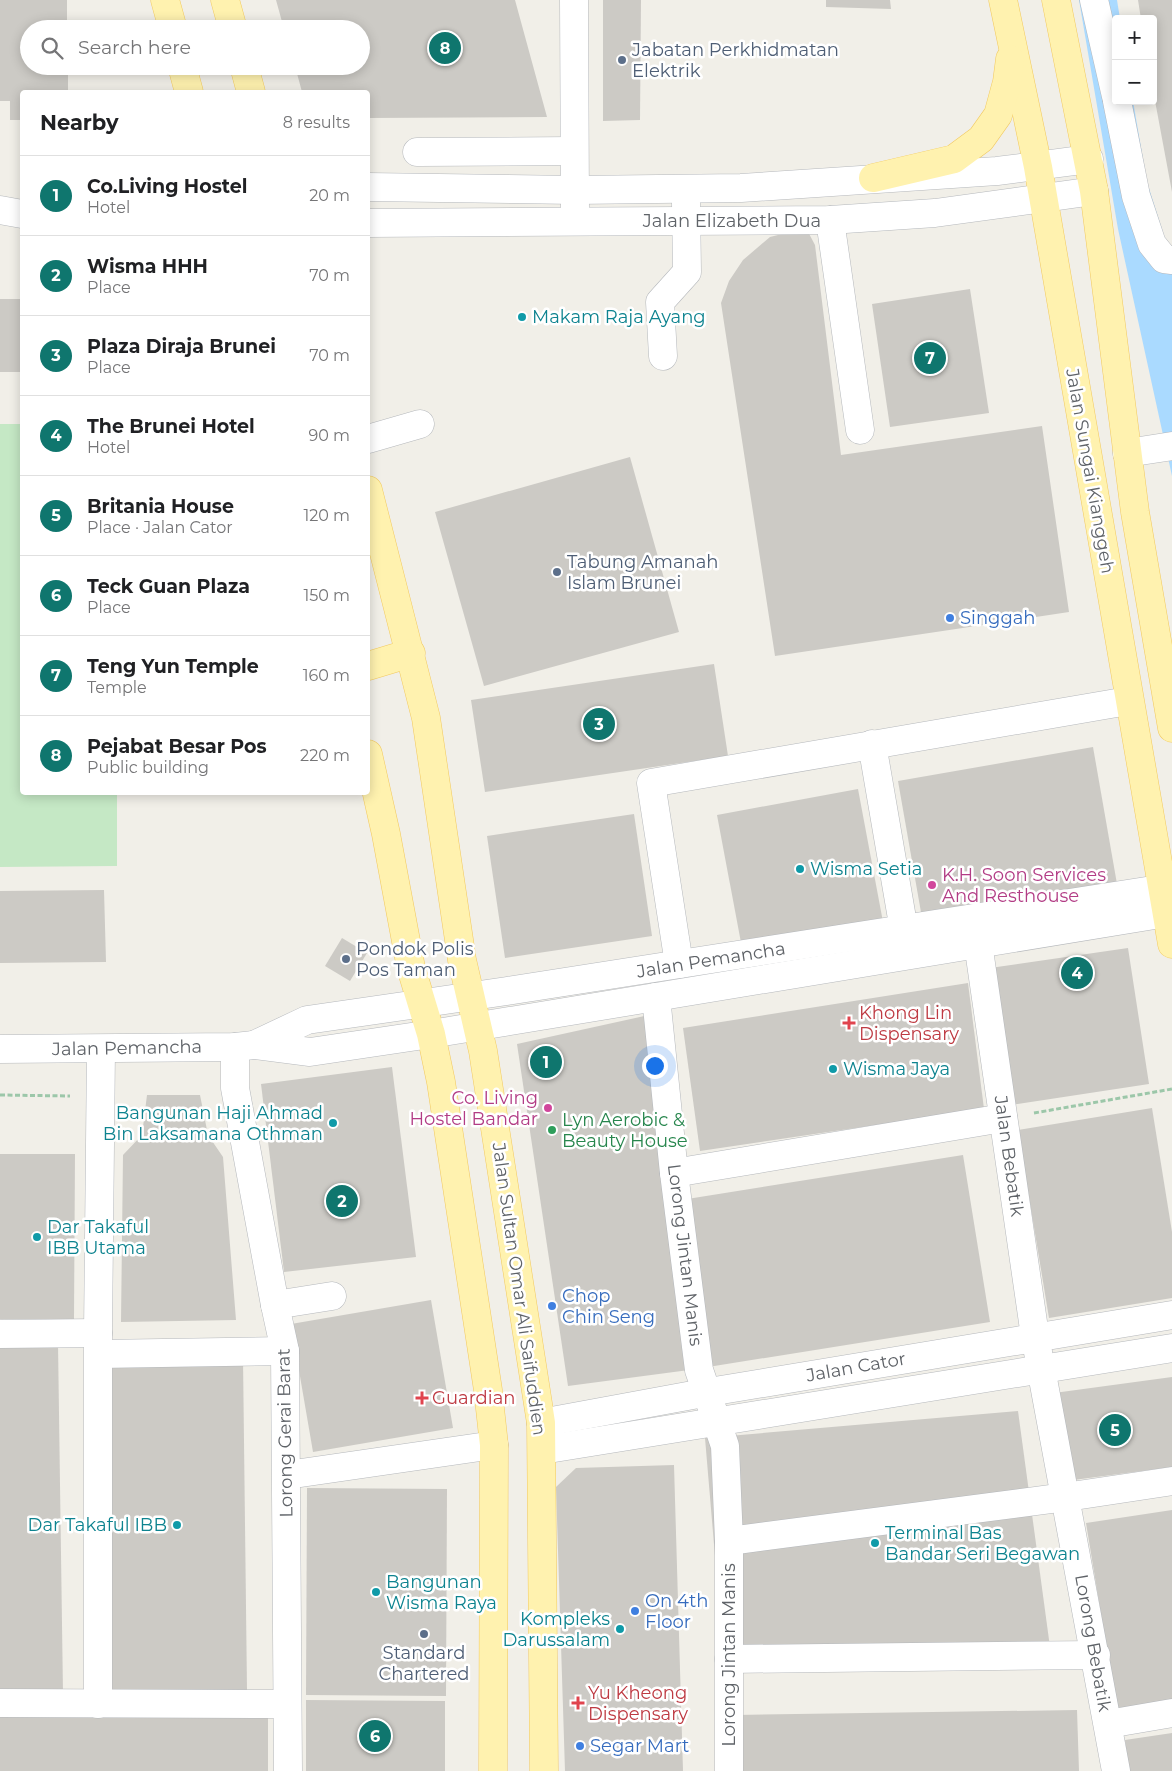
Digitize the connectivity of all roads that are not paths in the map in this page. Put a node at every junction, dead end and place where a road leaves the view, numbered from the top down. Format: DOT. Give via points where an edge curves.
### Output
graph roads {
  1 [pos="165,0"];
  2 [pos="225,0"];
  3 [pos="574,0"];
  4 [pos="1003,0"];
  5 [pos="1056,0"];
  6 [pos="1094,0"];
  7 [pos="171,20"];
  8 [pos="231,20"];
  9 [pos="1012,41"];
  10 [pos="184,75"];
  11 [pos="246,75"];
  12 [pos="1112,79"];
  13 [pos="188,90"];
  14 [pos="250,90"];
  15 [pos="1118,105"];
  16 [pos="574,151"];
  17 [pos="417,152"];
  18 [pos="1089,158"];
  19 [pos="1038,167"];
  20 [pos="873,178"];
  21 [pos="370,187"];
  22 [pos="686,189"];
  23 [pos="574,190"];
  24 [pos="1094,191"];
  25 [pos="1042,197"];
  26 [pos="20,204"];
  27 [pos="0,209"];
  28 [pos="20,214"];
  29 [pos="687,220"];
  30 [pos="830,220"];
  31 [pos="575,222"];
  32 [pos="370,224"];
  33 [pos="1172,260"];
  34 [pos="663,356"];
  35 [pos="420,424"];
  36 [pos="860,430"];
  37 [pos="370,437"];
  38 [pos="1164,447"];
  39 [pos="1127,453"];
  40 [pos="370,498"];
  41 [pos="411,654"];
  42 [pos="370,665"];
  43 [pos="1128,701"];
  44 [pos="1172,728"];
  45 [pos="872,744"];
  46 [pos="370,763"];
  47 [pos="1168,900"];
  48 [pos="904,930"];
  49 [pos="978,944"];
  50 [pos="1172,944"];
  51 [pos="679,964"];
  52 [pos="470,996"];
  53 [pos="656,997"];
  54 [pos="421,1002"];
  55 [pos="478,1026"];
  56 [pos="431,1034"];
  57 [pos="244,1046"];
  58 [pos="101,1048"];
  59 [pos="0,1049"];
  60 [pos="1004,1118"];
  61 [pos="674,1172"];
  62 [pos="332,1296"];
  63 [pos="275,1305"];
  64 [pos="1172,1315"];
  65 [pos="0,1334"];
  66 [pos="1035,1336"];
  67 [pos="98,1344"];
  68 [pos="1172,1348"];
  69 [pos="285,1351"];
  70 [pos="1040,1368"];
  71 [pos="709,1392"];
  72 [pos="718,1420"];
  73 [pos="541,1423"];
  74 [pos="494,1445"];
  75 [pos="542,1450"];
  76 [pos="287,1475"];
  77 [pos="1172,1481"];
  78 [pos="1066,1497"];
  79 [pos="729,1541"];
  80 [pos="1096,1655"];
  81 [pos="730,1658"];
  82 [pos="0,1703"];
  83 [pos="98,1704"];
  84 [pos="287,1704"];
  85 [pos="1172,1713"];
  86 [pos="1108,1724"];
  87 [pos="288,1771"];
  88 [pos="493,1771"];
  89 [pos="544,1771"];
  90 [pos="729,1771"];
  91 [pos="1116,1771"];
  1 -- 7 [label="main road"];
  2 -- 8 [label="main road"];
  3 -- 16 [label="street"];
  4 -- 9 [label="main road, Jalan Sungai Kianggeh"];
  5 -- 18 [label="main road"];
  6 -- 12 [label="street"];
  9 -- 19 [label="main road, Jalan Sungai Kianggeh"];
  9 -- 20 [label="main road" via="1007,82 998,115 981,139 954,158"];
  10 -- 13 [label="main road"];
  11 -- 14 [label="main road"];
  15 -- 33 [label="street" via="1136,196 1152,244 1164,259"];
  16 -- 17 [label="street"];
  16 -- 23 [label="street"];
  18 -- 19 [label="street, Jalan Elizabeth Dua"];
  18 -- 24 [label="main road"];
  19 -- 20 [label="street, Jalan Elizabeth Dua"];
  19 -- 25 [label="main road, Jalan Sungai Kianggeh"];
  20 -- 22 [label="street, Jalan Elizabeth Dua"];
  21 -- 23 [label="street, Jalan Elizabeth Dua"];
  22 -- 23 [label="street, Jalan Elizabeth Dua"];
  22 -- 29 [label="street"];
  23 -- 31 [label="street"];
  24 -- 25 [label="street, Jalan Elizabeth Dua"];
  24 -- 39 [label="main road"];
  25 -- 30 [label="street, Jalan Elizabeth Dua" via="936,213"];
  25 -- 43 [label="main road, Jalan Sungai Kianggeh"];
  26 -- 27 [label="street"];
  27 -- 28 [label="street"];
  29 -- 30 [label="street, Jalan Elizabeth Dua"];
  29 -- 31 [label="street, Jalan Elizabeth Dua"];
  29 -- 34 [label="street" via="687,272 660,302"];
  30 -- 36 [label="street"];
  31 -- 32 [label="street, Jalan Elizabeth Dua"];
  35 -- 37 [label="street"];
  38 -- 39 [label="street"];
  39 -- 44 [label="main road"];
  40 -- 41 [label="main road, Jalan Sultan Omar Ali Saifuddien"];
  41 -- 42 [label="main road"];
  41 -- 52 [label="main road, Jalan Sultan Omar Ali Saifuddien" via="429,736"];
  43 -- 45 [label="street"];
  43 -- 47 [label="main road, Jalan Sungai Kianggeh"];
  45 -- 48 [label="street"];
  45 -- 51 [label="street" via="651,783"];
  46 -- 54 [label="main road" via="411,968"];
  47 -- 48 [label="street, Jalan Pemancha"];
  47 -- 49 [label="street, Jalan Pemancha"];
  47 -- 50 [label="main road, Jalan Sungai Kianggeh"];
  48 -- 51 [label="street, Jalan Pemancha"];
  49 -- 53 [label="street, Jalan Pemancha"];
  49 -- 60 [label="street, Jalan Bebatik"];
  51 -- 52 [label="street, Jalan Pemancha"];
  52 -- 54 [label="street, Jalan Pemancha"];
  52 -- 55 [label="main road, Jalan Sultan Omar Ali Saifuddien"];
  53 -- 55 [label="street, Jalan Pemancha"];
  53 -- 61 [label="street, Lorong Jintan Manis"];
  54 -- 56 [label="main road"];
  54 -- 57 [label="street, Jalan Pemancha" via="307,1020"];
  55 -- 56 [label="street, Jalan Pemancha"];
  55 -- 73 [label="main road, Jalan Sultan Omar Ali Saifuddien"];
  56 -- 57 [label="street, Jalan Pemancha" via="310,1052"];
  56 -- 74 [label="main road" via="457,1184"];
  57 -- 58 [label="street, Jalan Pemancha"];
  57 -- 63 [label="street, Lorong Gerai Barat" via="235,1088"];
  58 -- 59 [label="street, Jalan Pemancha"];
  58 -- 67 [label="street"];
  60 -- 61 [label="street"];
  60 -- 66 [label="street, Jalan Bebatik"];
  61 -- 71 [label="street, Lorong Jintan Manis" via="699,1370"];
  62 -- 63 [label="street"];
  63 -- 69 [label="street, Lorong Gerai Barat"];
  64 -- 66 [label="street, Jalan Cator"];
  65 -- 67 [label="street"];
  66 -- 70 [label="street, Jalan Bebatik"];
  66 -- 71 [label="street, Jalan Cator"];
  67 -- 69 [label="street"];
  67 -- 83 [label="street"];
  68 -- 70 [label="street, Jalan Cator"];
  69 -- 76 [label="street, Lorong Gerai Barat"];
  70 -- 72 [label="street, Jalan Cator"];
  70 -- 78 [label="street, Lorong Bebatik"];
  71 -- 72 [label="street, Lorong Jintan Manis"];
  71 -- 73 [label="street, Jalan Cator"];
  72 -- 75 [label="street, Jalan Cator"];
  72 -- 79 [label="street, Lorong Jintan Manis" via="725,1446"];
  73 -- 75 [label="main road, Jalan Sultan Omar Ali Saifuddien"];
  74 -- 76 [label="street"];
  74 -- 88 [label="main road"];
  75 -- 89 [label="main road, Jalan Sultan Omar Ali Saifuddien"];
  76 -- 84 [label="street, Lorong Gerai Barat"];
  77 -- 78 [label="street"];
  78 -- 79 [label="street"];
  78 -- 80 [label="street, Lorong Bebatik"];
  79 -- 81 [label="street, Lorong Jintan Manis"];
  80 -- 81 [label="street"];
  80 -- 86 [label="street, Lorong Bebatik"];
  81 -- 90 [label="street, Lorong Jintan Manis"];
  82 -- 83 [label="street"];
  83 -- 84 [label="street"];
  84 -- 87 [label="street, Lorong Gerai Barat"];
  85 -- 86 [label="street"];
  86 -- 91 [label="street, Lorong Bebatik"];
}
